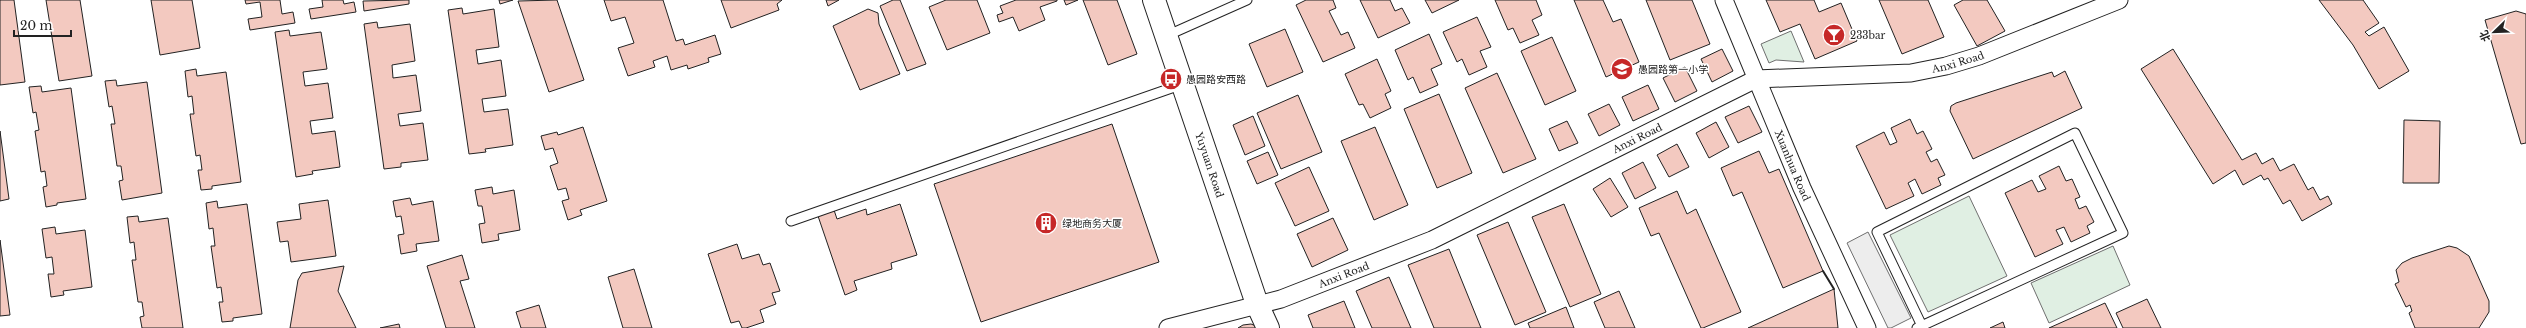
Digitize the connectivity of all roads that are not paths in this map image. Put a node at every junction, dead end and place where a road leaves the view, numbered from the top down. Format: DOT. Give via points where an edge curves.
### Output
graph roads {
  1 [pos="1154,0"];
  2 [pos="1247,0"];
  3 [pos="1724,0"];
  4 [pos="2119,0"];
  5 [pos="1166,36"];
  6 [pos="1756,79"];
  7 [pos="1182,84"];
  8 [pos="791,221"];
  9 [pos="1257,304"];
  10 [pos="1920,327"];
  11 [pos="1168,328"];
  12 [pos="1268,328"];
  13 [pos="1867,328"];
  1 -- 5 [label="main road, Yuyuan Road"];
  2 -- 5 [label="lane"];
  3 -- 6 [label="street, Xuanhua Road"];
  4 -- 6 [label="street, Anxi Road" via="1987,53 1946,66 1911,73"];
  5 -- 7 [label="main road, Yuyuan Road"];
  6 -- 9 [label="street, Anxi Road" via="1432,240 1304,291"];
  6 -- 13 [label="street, Xuanhua Road" via="1802,188"];
  7 -- 8 [label="lane"];
  7 -- 9 [label="main road, Yuyuan Road"];
  9 -- 11 [label="street, Anxi Road"];
  9 -- 12 [label="main road, Yuyuan Road"];
  10 -- 10 [label="lane" via="2123,233 2075,133 1877,232"];
}
